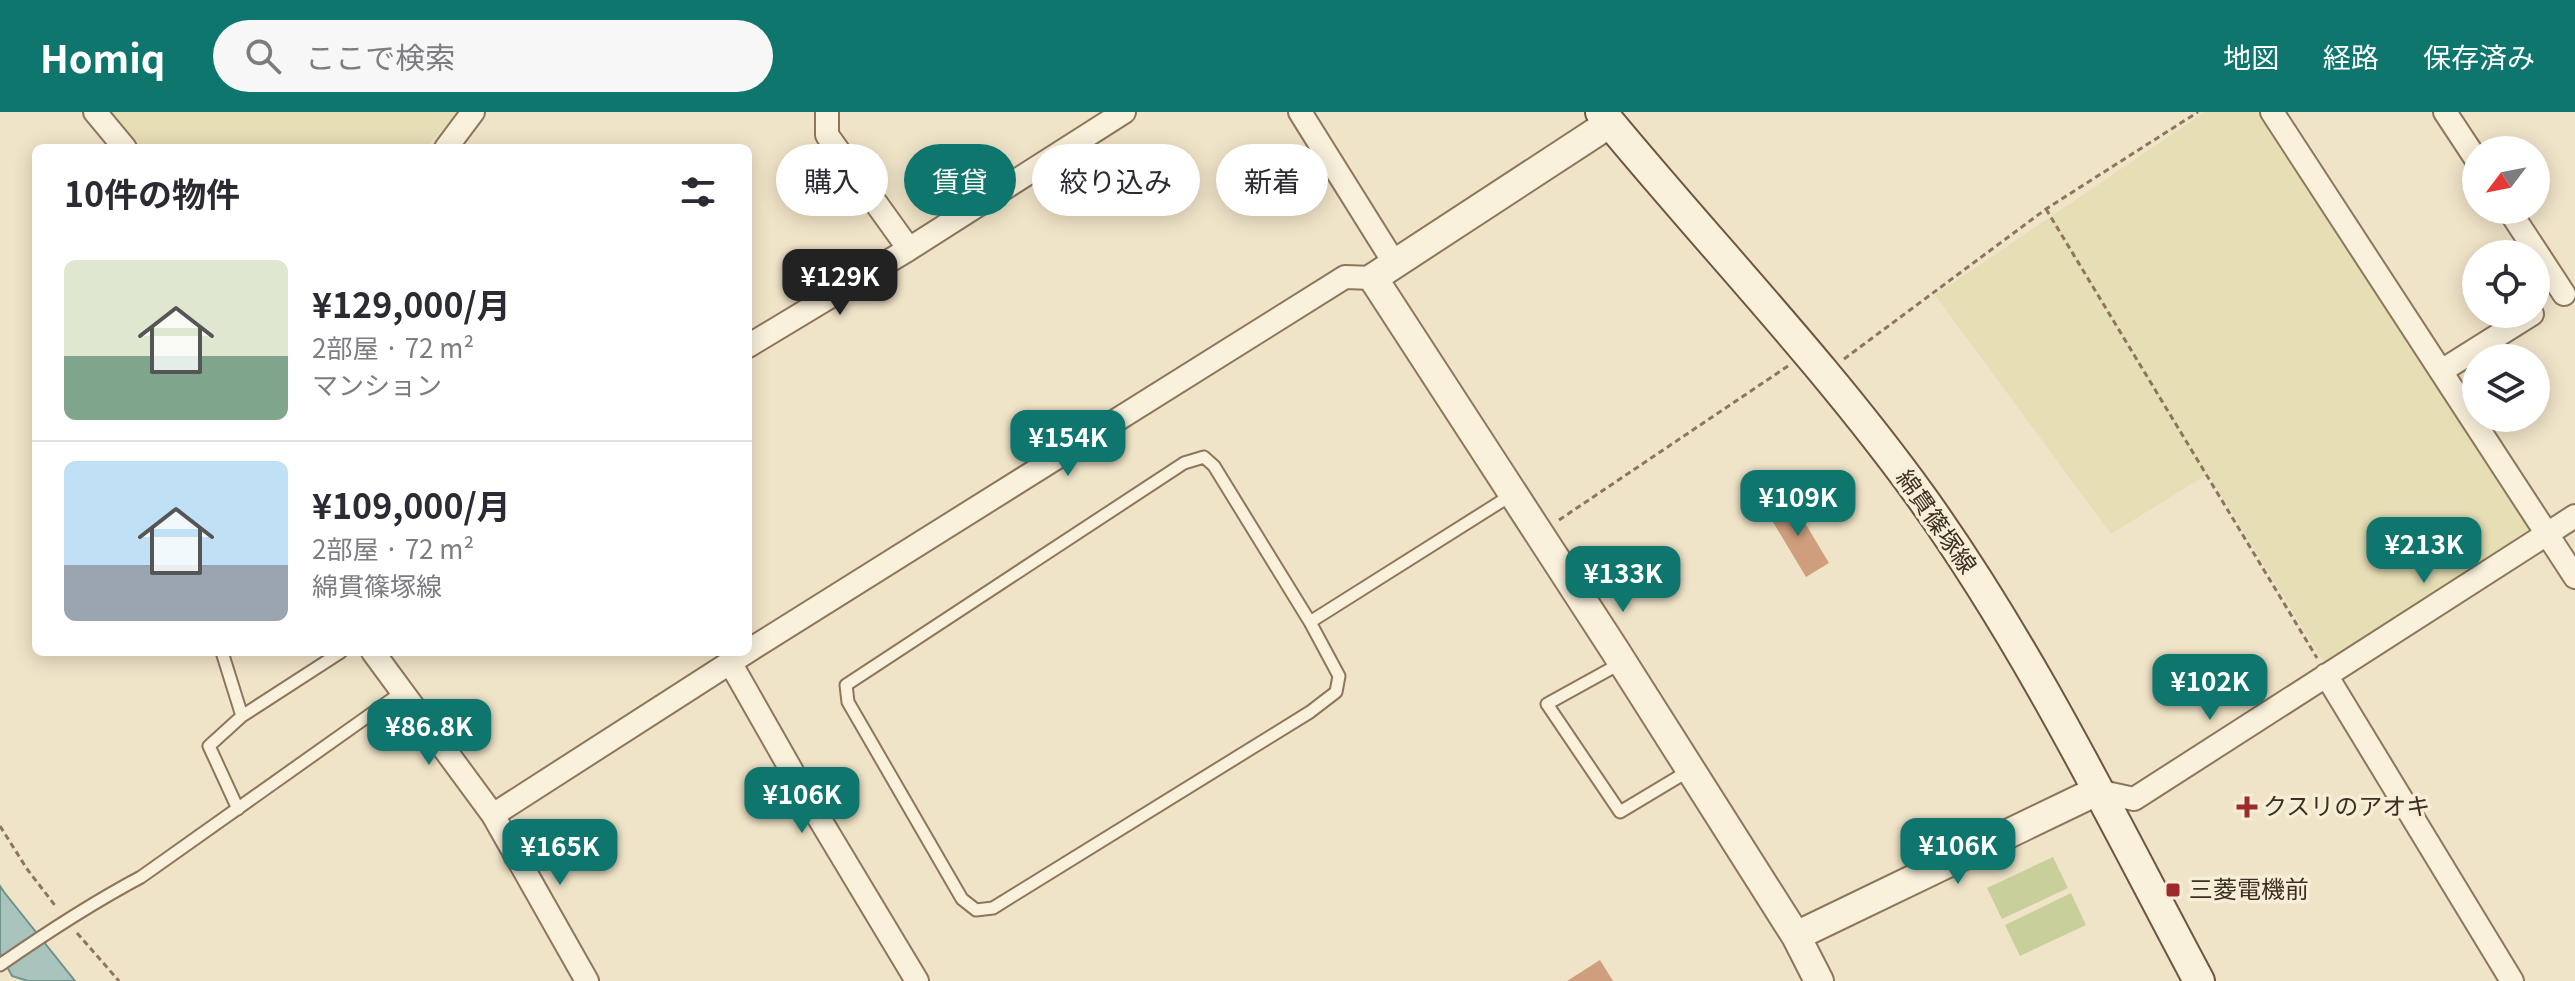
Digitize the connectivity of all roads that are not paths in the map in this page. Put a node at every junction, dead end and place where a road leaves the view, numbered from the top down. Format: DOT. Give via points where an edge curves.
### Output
graph roads {
  1 [pos="95,112"];
  2 [pos="473,112"];
  3 [pos="827,112"];
  4 [pos="1124,112"];
  5 [pos="1300,112"];
  6 [pos="2272,112"];
  7 [pos="2445,112"];
  8 [pos="1608,116"];
  9 [pos="2462,138"];
  10 [pos="122,144"];
  11 [pos="449,144"];
  12 [pos="2520,224"];
  13 [pos="909,249"];
  14 [pos="1384,271"];
  15 [pos="2570,290"];
  16 [pos="2550,303"];
  17 [pos="2510,328"];
  18 [pos="752,344"];
  19 [pos="2443,370"];
  20 [pos="1513,494"];
  21 [pos="2575,516"];
  22 [pos="2546,535"];
  23 [pos="2575,577"];
  24 [pos="1310,622"];
  25 [pos="752,639"];
  26 [pos="223,656"];
  27 [pos="335,656"];
  28 [pos="376,656"];
  29 [pos="738,656"];
  30 [pos="1623,662"];
  31 [pos="731,664"];
  32 [pos="2326,675"];
  33 [pos="402,692"];
  34 [pos="242,716"];
  35 [pos="1691,770"];
  36 [pos="2097,791"];
  37 [pos="238,809"];
  38 [pos="493,815"];
  39 [pos="1796,936"];
  40 [pos="0,965"];
  41 [pos="587,981"];
  42 [pos="917,981"];
  43 [pos="1819,981"];
  44 [pos="2199,981"];
  45 [pos="2512,981"];
  1 -- 10 [label="street"];
  2 -- 11 [label="street"];
  3 -- 13 [label="street" via="827,135"];
  4 -- 13 [label="street"];
  5 -- 14 [label="street"];
  6 -- 19 [label="street"];
  7 -- 9 [label="street"];
  8 -- 14 [label="street"];
  8 -- 36 [label="main road, 綿貫篠塚線" via="1874,434 1964,560"];
  12 -- 15 [label="street"];
  13 -- 18 [label="street"];
  14 -- 20 [label="street"];
  14 -- 25 [label="street" via="1345,277"];
  15 -- 16 [label="street"];
  17 -- 19 [label="street"];
  19 -- 22 [label="street"];
  20 -- 24 [label="lane"];
  20 -- 30 [label="street"];
  21 -- 22 [label="street"];
  22 -- 23 [label="street"];
  22 -- 32 [label="street"];
  24 -- 24 [label="lane" via="1204,457 1184,463 846,685 848,702 962,899 976,910 993,908 1336,692 1339,676"];
  26 -- 34 [label="lane"];
  27 -- 34 [label="lane"];
  28 -- 33 [label="street"];
  29 -- 31 [label="street"];
  30 -- 35 [label="street"];
  30 -- 35 [label="lane" via="1547,704 1620,812"];
  31 -- 38 [label="street"];
  31 -- 42 [label="street"];
  32 -- 36 [label="street" via="2134,799"];
  32 -- 45 [label="street"];
  33 -- 37 [label="lane"];
  33 -- 38 [label="street"];
  34 -- 37 [label="lane" via="209,746"];
  35 -- 39 [label="street"];
  36 -- 39 [label="street"];
  36 -- 44 [label="main road, 綿貫篠塚線"];
  37 -- 40 [label="lane" via="141,877 77,916 61,917"];
  38 -- 41 [label="street"];
  39 -- 43 [label="street"];
}
